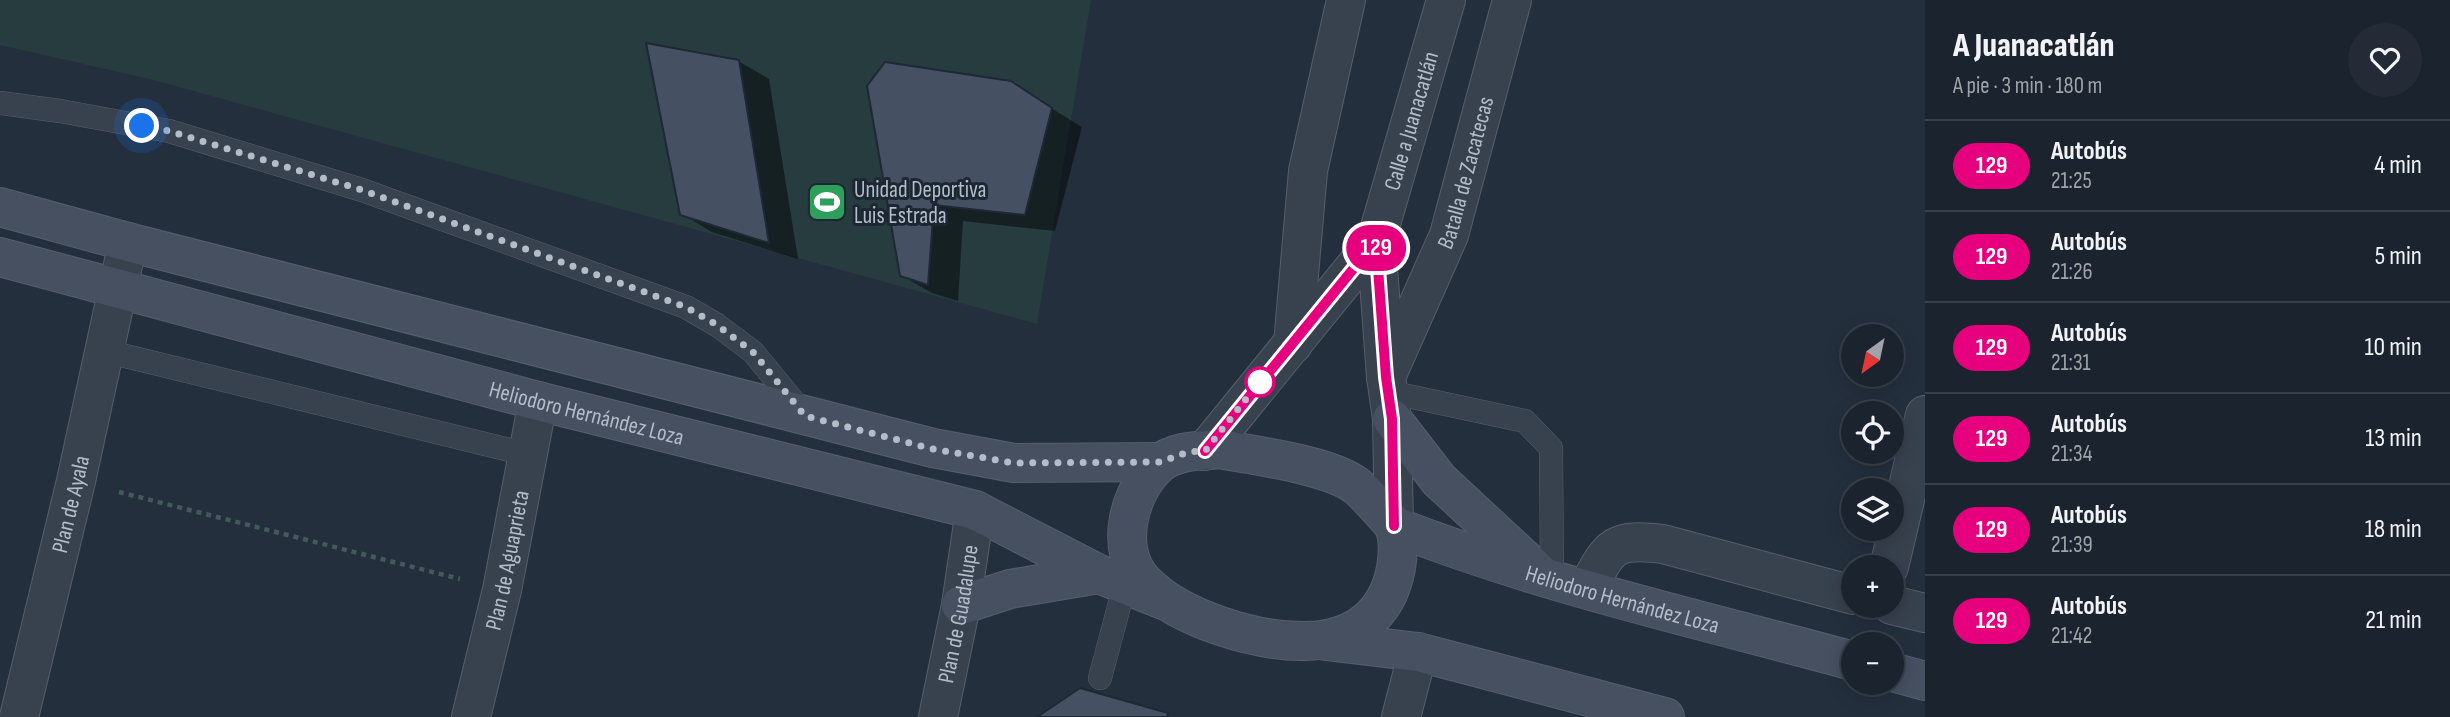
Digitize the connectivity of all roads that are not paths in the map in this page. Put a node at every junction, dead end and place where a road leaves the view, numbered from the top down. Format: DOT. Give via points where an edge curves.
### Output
graph roads {
  1 [pos="1346,0"];
  2 [pos="1446,0"];
  3 [pos="1512,0"];
  4 [pos="0,103"];
  5 [pos="0,207"];
  6 [pos="1376,241"];
  7 [pos="128,242"];
  8 [pos="0,257"];
  9 [pos="117,289"];
  10 [pos="1293,344"];
  11 [pos="105,351"];
  12 [pos="1389,396"];
  13 [pos="538,401"];
  14 [pos="1925,415"];
  15 [pos="805,416"];
  16 [pos="1205,451"];
  17 [pos="526,454"];
  18 [pos="1160,462"];
  19 [pos="975,510"];
  20 [pos="1394,526"];
  21 [pos="1892,555"];
  22 [pos="1112,579"];
  23 [pos="1561,582"];
  24 [pos="1841,592"];
  25 [pos="1163,600"];
  26 [pos="961,605"];
  27 [pos="1904,608"];
  28 [pos="1925,613"];
  29 [pos="1326,641"];
  30 [pos="1418,652"];
  31 [pos="1841,658"];
  32 [pos="1904,675"];
  33 [pos="1100,678"];
  34 [pos="1925,681"];
  35 [pos="19,717"];
  36 [pos="471,717"];
  37 [pos="938,717"];
  38 [pos="1401,717"];
  39 [pos="1665,717"];
  1 -- 10 [label="street" via="1308,171"];
  2 -- 6 [label="street, Calle a Juanacatlán"];
  3 -- 12 [label="street, Batalla de Zacatecas" via="1449,235"];
  4 -- 15 [label="lane" via="169,131 362,190 686,307 753,352"];
  5 -- 7 [label="main road"];
  6 -- 10 [label="street, Calle a Juanacatlán"];
  6 -- 12 [label="street, Calle a Juanacatlán"];
  7 -- 9 [label="street, Plan de Ayala"];
  7 -- 15 [label="main road"];
  8 -- 9 [label="main road, Heliodoro Hernández Loza"];
  9 -- 11 [label="street, Plan de Ayala"];
  9 -- 13 [label="main road, Heliodoro Hernández Loza"];
  10 -- 16 [label="street, Calle a Juanacatlán"];
  11 -- 17 [label="lane"];
  11 -- 35 [label="street, Plan de Ayala"];
  12 -- 20 [label="street, Calle a Juanacatlán"];
  12 -- 23 [label="main road" via="1439,480"];
  12 -- 23 [label="lane" via="1525,422 1551,448"];
  13 -- 17 [label="street, Plan de Aguaprieta"];
  13 -- 19 [label="main road, Heliodoro Hernández Loza"];
  14 -- 21 [label="street"];
  15 -- 18 [label="main road" via="933,449 1014,463"];
  16 -- 18 [label="main road"];
  16 -- 20 [label="main road" via="1220,449 1320,469 1357,486"];
  17 -- 36 [label="street, Plan de Aguaprieta" via="502,590"];
  18 -- 25 [label="main road" via="1138,490 1126,540 1131,562"];
  19 -- 22 [label="main road, Heliodoro Hernández Loza"];
  19 -- 26 [label="street, Plan de Guadalupe"];
  20 -- 23 [label="main road, Heliodoro Hernández Loza" via="1460,552"];
  20 -- 29 [label="main road" via="1398,553 1393,585 1373,618"];
  22 -- 25 [label="main road, Heliodoro Hernández Loza"];
  22 -- 26 [label="main road" via="1010,589"];
  22 -- 33 [label="lane"];
  23 -- 24 [label="street" via="1632,541 1663,544"];
  23 -- 31 [label="main road, Heliodoro Hernández Loza"];
  25 -- 29 [label="main road" via="1191,614 1262,636"];
  26 -- 37 [label="street, Plan de Guadalupe"];
  27 -- 28 [label="street"];
  29 -- 30 [label="main road"];
  30 -- 38 [label="street"];
  30 -- 39 [label="main road"];
  32 -- 34 [label="main road"];
}
